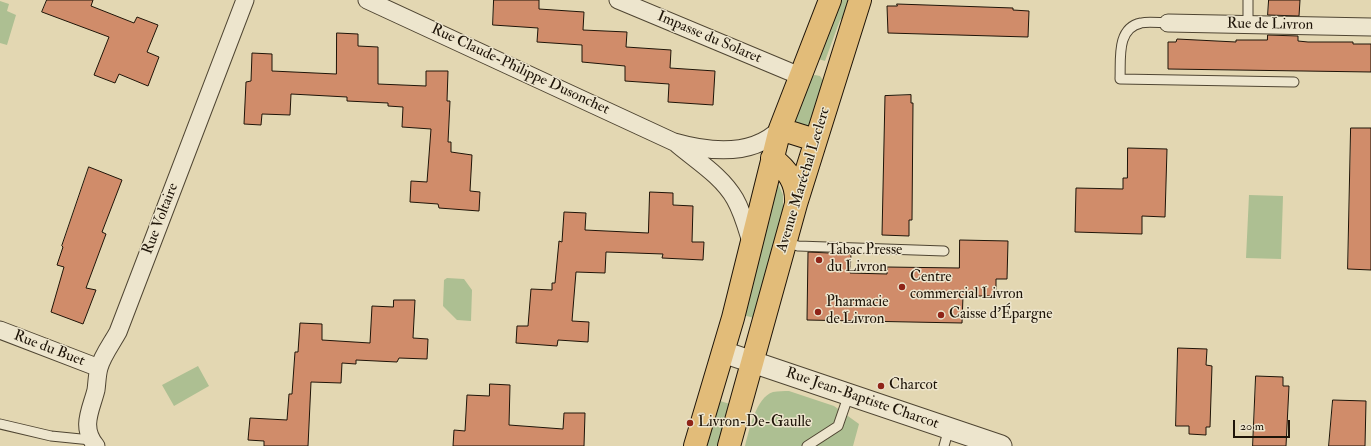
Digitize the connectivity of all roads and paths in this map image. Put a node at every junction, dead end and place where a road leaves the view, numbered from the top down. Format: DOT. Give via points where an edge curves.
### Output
graph roads {
  1 [pos="245,0"];
  2 [pos="367,0"];
  3 [pos="618,0"];
  4 [pos="830,0"];
  5 [pos="860,0"];
  6 [pos="1248,0"];
  7 [pos="1168,23"];
  8 [pos="1248,24"];
  9 [pos="1371,27"];
  10 [pos="802,72"];
  11 [pos="835,77"];
  12 [pos="1294,82"];
  13 [pos="780,129"];
  14 [pos="815,140"];
  15 [pos="674,142"];
  16 [pos="734,149"];
  17 [pos="772,158"];
  18 [pos="796,204"];
  19 [pos="785,242"];
  20 [pos="752,245"];
  21 [pos="944,251"];
  22 [pos="0,330"];
  23 [pos="723,352"];
  24 [pos="753,361"];
  25 [pos="99,368"];
  26 [pos="850,394"];
  27 [pos="0,424"];
  28 [pos="946,437"];
  29 [pos="94,443"];
  30 [pos="694,446"];
  31 [pos="729,446"];
  32 [pos="807,446"];
  33 [pos="1001,446"];
  1 -- 25 [label="street, Rue Voltaire" via="118,332"];
  2 -- 15 [label="street, Rue Claude-Philippe Dusonchet"];
  3 -- 10 [label="street, Impasse du Solaret"];
  4 -- 10 [label="main road, Avenue Maréchal Leclerc"];
  5 -- 11 [label="main road, Avenue Maréchal Leclerc"];
  6 -- 8 [label="lane"];
  7 -- 8 [label="street, Rue de Livron"];
  7 -- 12 [label="lane" via="1143,23 1128,30 1121,43 1120,78"];
  8 -- 9 [label="street, Rue de Livron"];
  10 -- 11 [label="main road" via="820,68"];
  10 -- 13 [label="main road, Avenue Maréchal Leclerc"];
  11 -- 14 [label="main road, Avenue Maréchal Leclerc"];
  13 -- 14 [label="main road"];
  13 -- 16 [label="street, Rue Claude-Philippe Dusonchet" via="763,141"];
  13 -- 17 [label="main road, Avenue Maréchal Leclerc"];
  14 -- 18 [label="main road, Avenue Maréchal Leclerc"];
  15 -- 16 [label="street, Rue Claude-Philippe Dusonchet" via="708,149"];
  15 -- 20 [label="street, Rue Claude-Philippe Dusonchet" via="714,174 730,192 739,207"];
  16 -- 17 [label="street, Rue Claude-Philippe Dusonchet"];
  17 -- 18 [label="main road" via="791,177 796,193"];
  17 -- 20 [label="main road, Avenue Maréchal Leclerc"];
  18 -- 19 [label="main road, Avenue Maréchal Leclerc"];
  19 -- 21 [label="lane" via="798,246"];
  19 -- 24 [label="main road, Avenue Maréchal Leclerc"];
  20 -- 23 [label="main road, Avenue Maréchal Leclerc"];
  22 -- 25 [label="street, Rue du Buet"];
  23 -- 24 [label="street, Rue Jean-Baptiste Charcot"];
  23 -- 30 [label="main road, Avenue Maréchal Leclerc"];
  24 -- 26 [label="street, Rue Jean-Baptiste Charcot"];
  24 -- 31 [label="main road, Avenue Maréchal Leclerc"];
  25 -- 29 [label="street, Rue Voltaire" via="87,419 88,430"];
  26 -- 28 [label="street, Rue Jean-Baptiste Charcot"];
  26 -- 32 [label="lane" via="838,426"];
  27 -- 29 [label="lane"];
  28 -- 33 [label="street, Rue Jean-Baptiste Charcot"];
}
